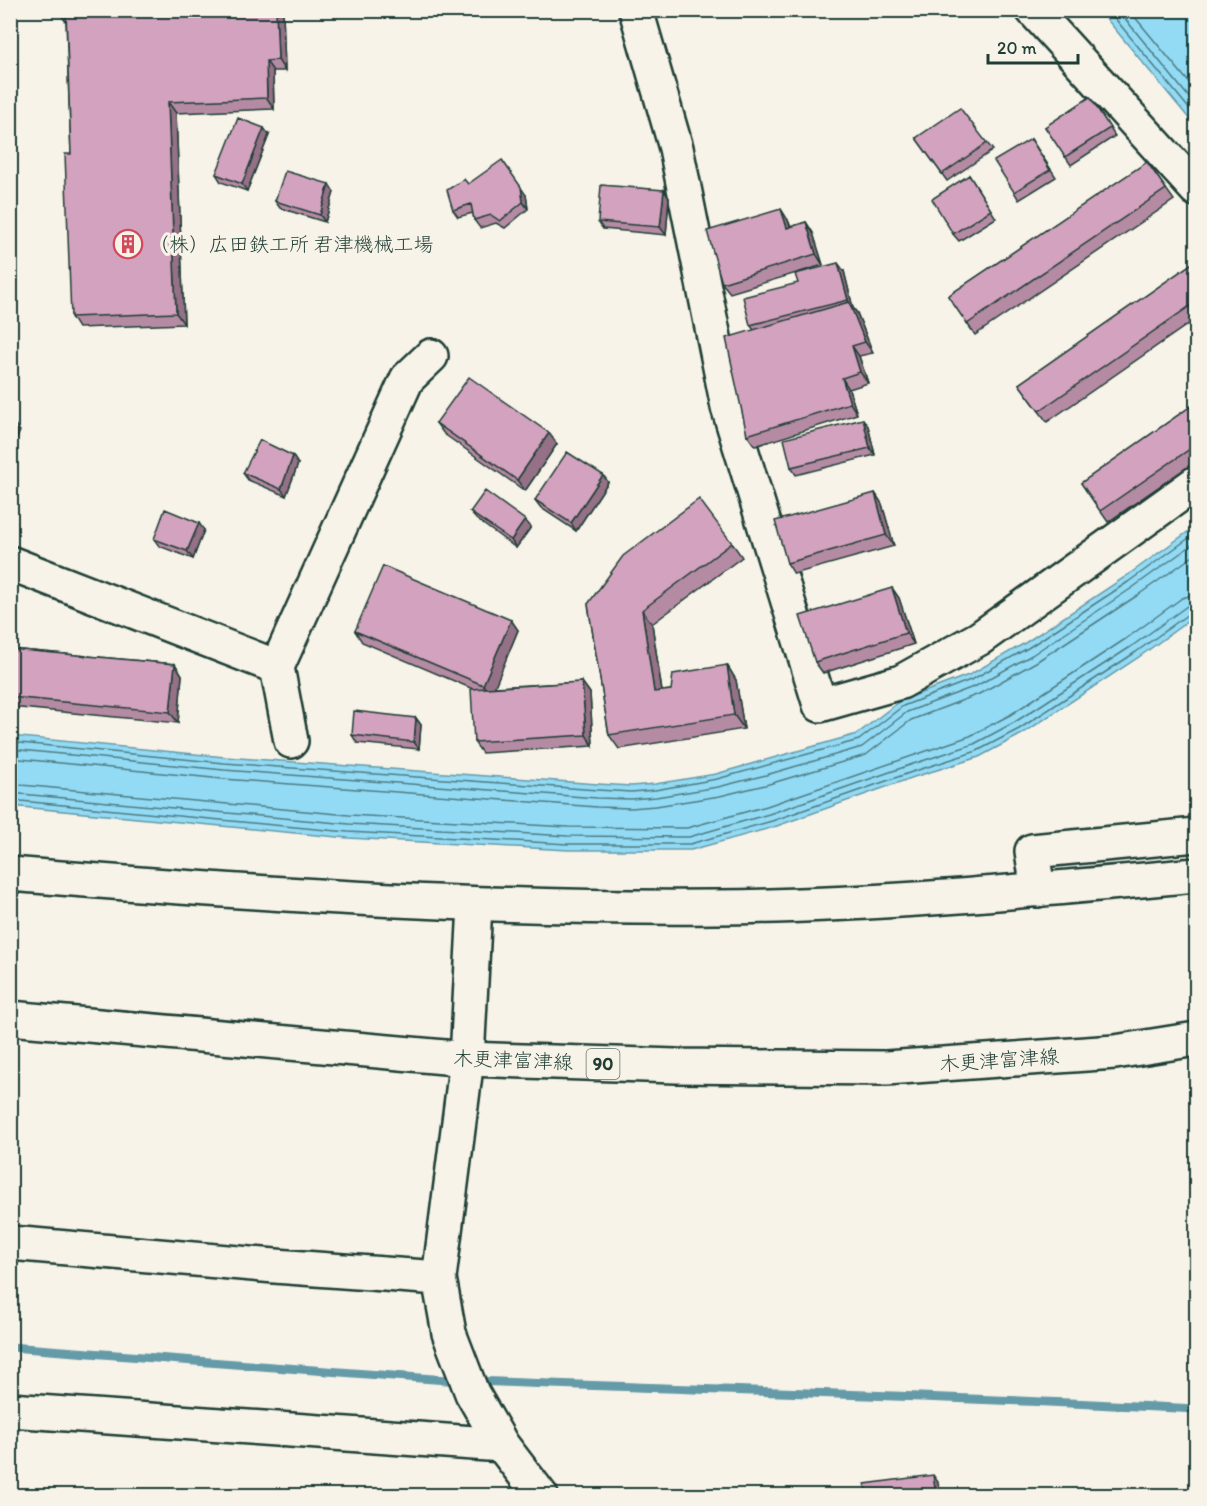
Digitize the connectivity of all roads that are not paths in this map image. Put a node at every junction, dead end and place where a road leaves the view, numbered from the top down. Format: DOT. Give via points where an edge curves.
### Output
graph roads {
  1 [pos="636,10"];
  2 [pos="1033,10"];
  3 [pos="1197,189"];
  4 [pos="432,356"];
  5 [pos="1197,483"];
  6 [pos="10,563"];
  7 [pos="277,667"];
  8 [pos="291,741"];
  9 [pos="1197,835"];
  10 [pos="10,874"];
  11 [pos="1197,876"];
  12 [pos="1038,890"];
  13 [pos="475,905"];
  14 [pos="10,1018"];
  15 [pos="1197,1039"];
  16 [pos="467,1059"];
  17 [pos="10,1243"];
  18 [pos="439,1278"];
  19 [pos="10,1410"];
  20 [pos="502,1445"];
  21 [pos="541,1496"];
  1 -- 5 [label="street" via="676,148 728,407 820,705 901,682 980,638"];
  2 -- 3 [label="street"];
  4 -- 7 [label="street" via="407,379"];
  6 -- 7 [label="street"];
  7 -- 8 [label="street"];
  9 -- 12 [label="street" via="1032,851"];
  10 -- 13 [label="street"];
  11 -- 12 [label="street"];
  12 -- 13 [label="street" via="716,908"];
  13 -- 16 [label="street"];
  14 -- 16 [label="street, 木更津富津線 / 90"];
  15 -- 16 [label="street, 木更津富津線 / 90" via="1115,1052 885,1068"];
  16 -- 18 [label="street"];
  17 -- 18 [label="street"];
  18 -- 20 [label="street" via="458,1359"];
  19 -- 20 [label="street"];
  20 -- 21 [label="street"];
}
